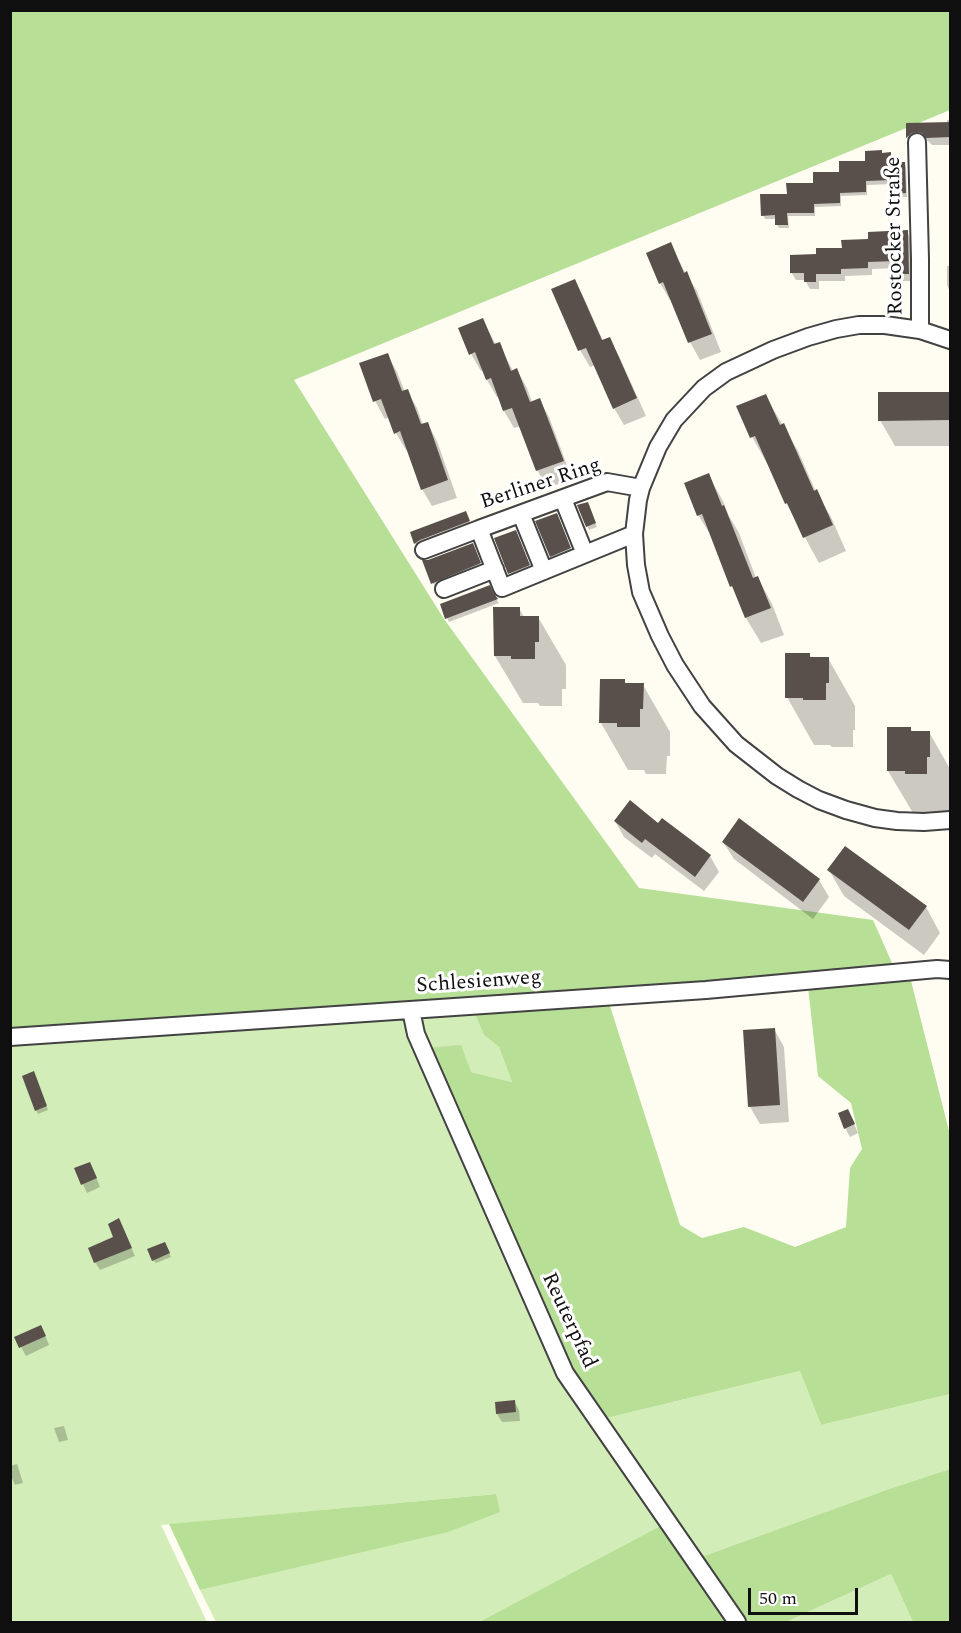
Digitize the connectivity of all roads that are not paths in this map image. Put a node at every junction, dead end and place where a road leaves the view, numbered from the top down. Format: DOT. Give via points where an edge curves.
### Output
graph roads {
  1 [pos="917,142"];
  2 [pos="920,330"];
  3 [pos="951,340"];
  4 [pos="641,488"];
  5 [pos="563,499"];
  6 [pos="520,514"];
  7 [pos="479,529"];
  8 [pos="634,534"];
  9 [pos="424,550"];
  10 [pos="585,554"];
  11 [pos="495,569"];
  12 [pos="544,571"];
  13 [pos="444,589"];
  14 [pos="951,820"];
  15 [pos="951,970"];
  16 [pos="411,1010"];
  17 [pos="10,1037"];
  18 [pos="737,1623"];
  1 -- 2 [label="street, Rostocker Straße"];
  2 -- 3 [label="street"];
  2 -- 4 [label="street" via="885,325 836,329 773,350 726,372 704,388 674,420"];
  4 -- 5 [label="street, Berliner Ring" via="607,482"];
  4 -- 8 [label="street"];
  5 -- 6 [label="street, Berliner Ring"];
  5 -- 10 [label="street"];
  6 -- 7 [label="street, Berliner Ring"];
  6 -- 12 [label="street"];
  7 -- 9 [label="street"];
  7 -- 11 [label="street, Berliner Ring"];
  8 -- 10 [label="street, Berliner Ring"];
  8 -- 14 [label="street" via="641,592 660,636 702,706 736,744 798,789 846,810 897,821"];
  10 -- 12 [label="street, Berliner Ring"];
  11 -- 12 [label="street, Berliner Ring" via="502,588"];
  11 -- 13 [label="street"];
  15 -- 16 [label="street, Schlesienweg"];
  16 -- 17 [label="street, Schlesienweg"];
  16 -- 18 [label="street, Reuterpfad" via="416,1034 565,1373"];
}
